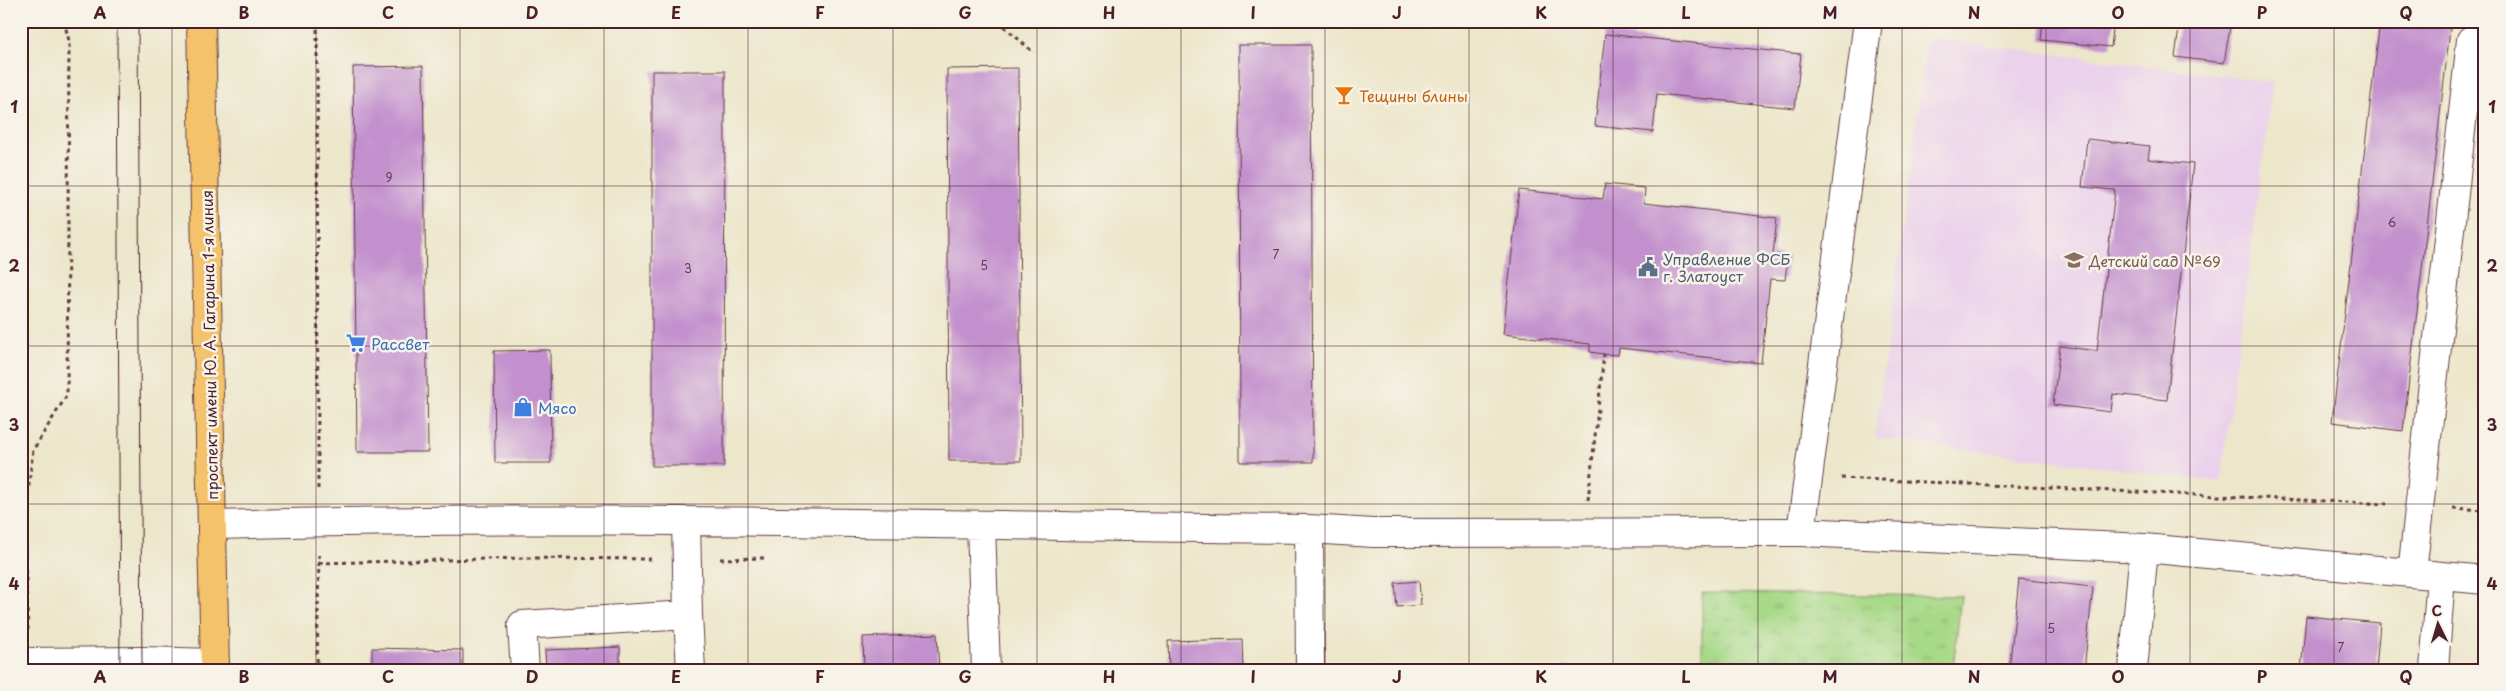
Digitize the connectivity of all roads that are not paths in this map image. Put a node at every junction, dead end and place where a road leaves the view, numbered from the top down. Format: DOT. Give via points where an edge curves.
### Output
graph roads {
  1 [pos="201,21"];
  2 [pos="1868,21"];
  3 [pos="2471,40"];
  4 [pos="686,522"];
  5 [pos="212,524"];
  6 [pos="981,526"];
  7 [pos="1310,529"];
  8 [pos="1801,532"];
  9 [pos="2144,548"];
  10 [pos="2412,573"];
  11 [pos="2441,576"];
  12 [pos="2485,580"];
  13 [pos="688,615"];
  14 [pos="26,662"];
  15 [pos="215,666"];
  16 [pos="524,670"];
  17 [pos="691,670"];
  18 [pos="986,670"];
  19 [pos="1310,670"];
  20 [pos="2133,670"];
  21 [pos="2434,670"];
  1 -- 5 [label="main road, проспект имени Ю. А. Гагарина 1-я линия"];
  2 -- 8 [label="street"];
  3 -- 10 [label="street"];
  4 -- 5 [label="street"];
  4 -- 6 [label="street"];
  4 -- 13 [label="street"];
  5 -- 15 [label="main road, проспект имени Ю. А. Гагарина 1-я линия"];
  6 -- 7 [label="street"];
  6 -- 18 [label="street"];
  7 -- 8 [label="street" via="1373,533"];
  7 -- 19 [label="street"];
  8 -- 9 [label="street"];
  9 -- 10 [label="street"];
  9 -- 20 [label="street"];
  10 -- 11 [label="street"];
  11 -- 12 [label="street"];
  11 -- 21 [label="street"];
  13 -- 16 [label="street" via="522,625"];
  13 -- 17 [label="street"];
  14 -- 15 [label="street" via="142,661"];
}
